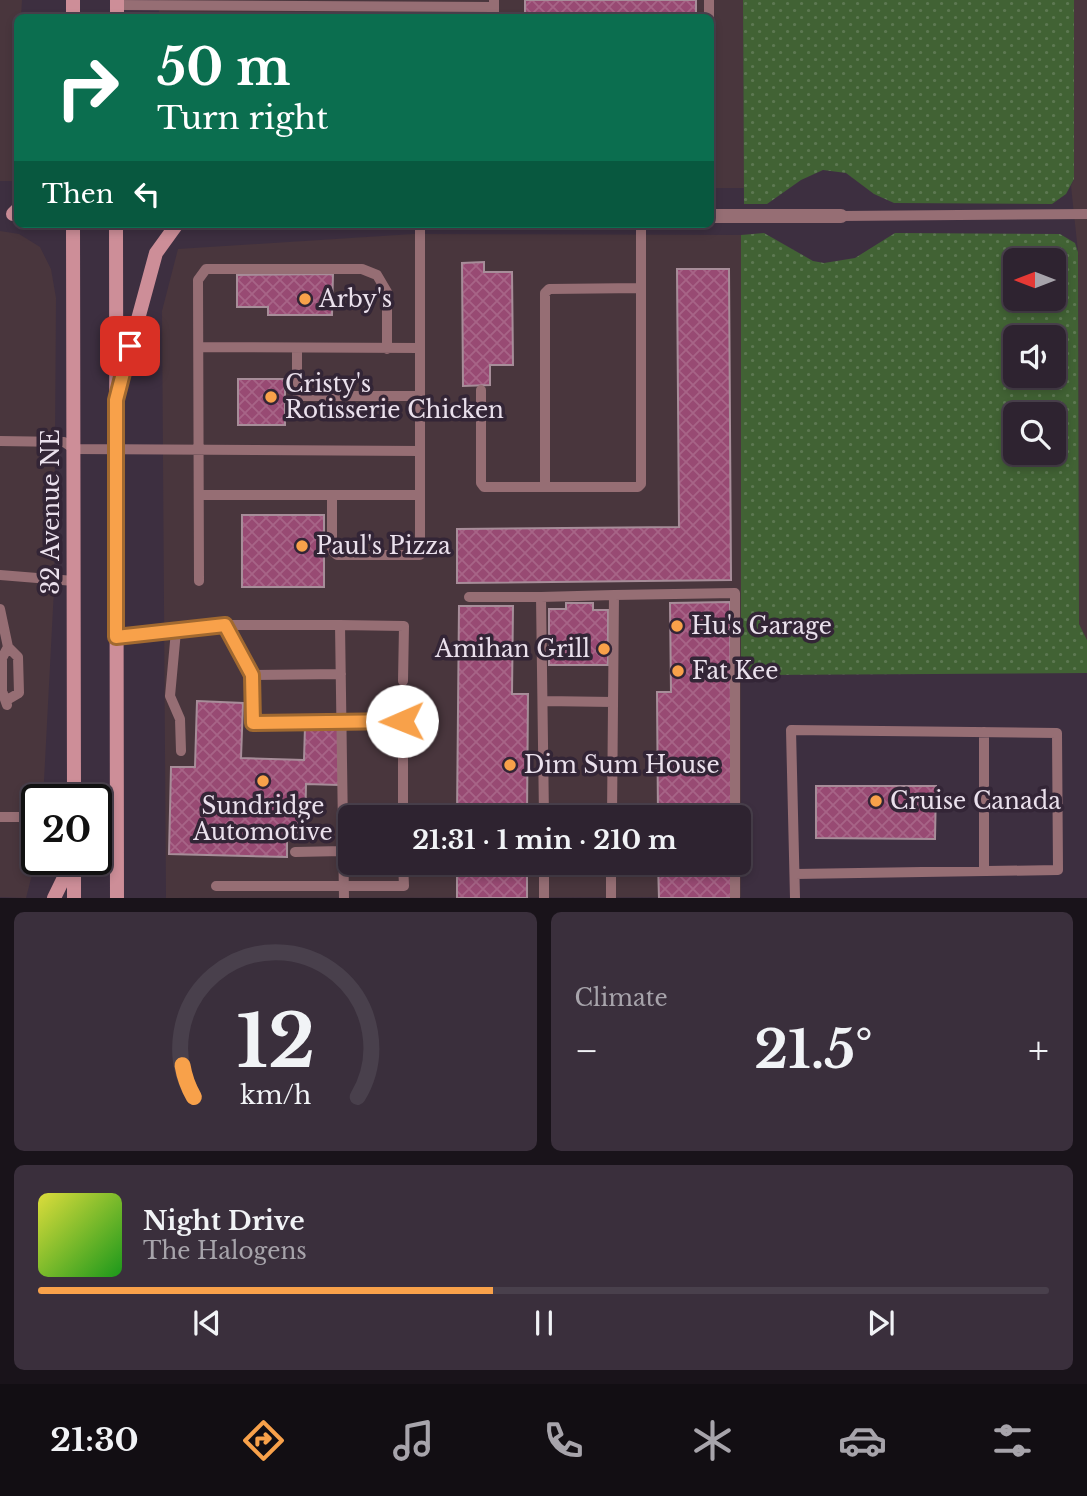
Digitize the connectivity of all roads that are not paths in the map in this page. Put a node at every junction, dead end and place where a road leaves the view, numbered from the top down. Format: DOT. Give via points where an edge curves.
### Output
graph roads {
  1 [pos="200,5"];
  2 [pos="117,7"];
  3 [pos="494,8"];
  4 [pos="200,14"];
  5 [pos="1087,214"];
  6 [pos="714,216"];
  7 [pos="842,216"];
  8 [pos="73,228"];
  9 [pos="116,228"];
  10 [pos="174,228"];
  11 [pos="420,228"];
  12 [pos="641,228"];
  13 [pos="641,288"];
  14 [pos="199,348"];
  15 [pos="298,348"];
  16 [pos="420,348"];
  17 [pos="387,349"];
  18 [pos="481,390"];
  19 [pos="420,396"];
  20 [pos="116,400"];
  21 [pos="0,441"];
  22 [pos="74,449"];
  23 [pos="116,449"];
  24 [pos="199,449"];
  25 [pos="420,451"];
  26 [pos="545,487"];
  27 [pos="199,495"];
  28 [pos="332,495"];
  29 [pos="420,495"];
  30 [pos="0,575"];
  31 [pos="74,581"];
  32 [pos="199,581"];
  33 [pos="614,595"];
  34 [pos="469,597"];
  35 [pos="541,597"];
  36 [pos="0,609"];
  37 [pos="225,625"];
  38 [pos="340,625"];
  39 [pos="176,631"];
  40 [pos="116,637"];
  41 [pos="8,647"];
  42 [pos="341,674"];
  43 [pos="252,675"];
  44 [pos="403,681"];
  45 [pos="544,701"];
  46 [pos="613,702"];
  47 [pos="342,722"];
  48 [pos="984,732"];
  49 [pos="181,751"];
  50 [pos="74,784"];
  51 [pos="343,805"];
  52 [pos="403,805"];
  53 [pos="544,805"];
  54 [pos="611,805"];
  55 [pos="735,805"];
  56 [pos="0,817"];
  57 [pos="21,817"];
  58 [pos="338,851"];
  59 [pos="295,852"];
  60 [pos="984,871"];
  61 [pos="795,873"];
  62 [pos="66,875"];
  63 [pos="74,875"];
  64 [pos="344,875"];
  65 [pos="404,875"];
  66 [pos="544,875"];
  67 [pos="611,875"];
  68 [pos="735,875"];
  69 [pos="216,886"];
  70 [pos="344,886"];
  71 [pos="54,898"];
  72 [pos="74,898"];
  73 [pos="117,898"];
  74 [pos="344,898"];
  75 [pos="544,898"];
  76 [pos="611,898"];
  77 [pos="735,898"];
  78 [pos="795,898"];
  1 -- 2 [label="lane"];
  1 -- 3 [label="lane"];
  1 -- 4 [label="lane"];
  5 -- 7 [label="lane"];
  6 -- 7 [label="street"];
  8 -- 22 [label="main road, 32 Avenue NE"];
  9 -- 20 [label="main road"];
  10 -- 20 [label="main road" via="156,253"];
  11 -- 16 [label="lane"];
  12 -- 13 [label="lane"];
  13 -- 26 [label="lane" via="550,289 545,293"];
  13 -- 26 [label="lane" via="641,484"];
  14 -- 15 [label="lane"];
  14 -- 17 [label="lane" via="198,280 205,269 362,269 377,275 387,292"];
  14 -- 24 [label="lane"];
  15 -- 17 [label="lane"];
  15 -- 19 [label="lane" via="300,396"];
  16 -- 17 [label="lane"];
  16 -- 19 [label="lane"];
  18 -- 26 [label="lane" via="481,483 484,487"];
  19 -- 25 [label="lane"];
  20 -- 23 [label="main road"];
  21 -- 22 [label="lane" via="64,442"];
  22 -- 23 [label="lane"];
  22 -- 31 [label="main road, 32 Avenue NE"];
  23 -- 24 [label="lane"];
  23 -- 40 [label="main road"];
  24 -- 25 [label="lane"];
  24 -- 27 [label="lane"];
  25 -- 29 [label="lane"];
  27 -- 28 [label="lane"];
  27 -- 32 [label="lane"];
  28 -- 29 [label="lane"];
  28 -- 29 [label="lane" via="332,550 337,555 420,555"];
  30 -- 31 [label="lane"];
  31 -- 50 [label="main road, 32 Avenue NE"];
  33 -- 35 [label="lane"];
  33 -- 46 [label="lane"];
  33 -- 55 [label="lane" via="735,593"];
  34 -- 35 [label="lane"];
  35 -- 45 [label="lane"];
  36 -- 41 [label="lane"];
  37 -- 38 [label="lane"];
  37 -- 39 [label="lane"];
  37 -- 43 [label="lane"];
  38 -- 42 [label="lane"];
  38 -- 44 [label="lane" via="404,625"];
  39 -- 40 [label="lane"];
  39 -- 49 [label="lane" via="170,696 180,719"];
  40 -- 73 [label="main road"];
  41 -- 41 [label="lane" via="18,657 19,693 7,702 2,691 2,658"];
  42 -- 43 [label="lane"];
  42 -- 47 [label="lane"];
  43 -- 47 [label="lane" via="253,723"];
  45 -- 46 [label="lane"];
  45 -- 53 [label="lane"];
  46 -- 54 [label="lane"];
  47 -- 51 [label="lane"];
  47 -- 52 [label="lane" via="402,721"];
  48 -- 60 [label="lane"];
  48 -- 60 [label="lane" via="1057,733 1058,870"];
  48 -- 61 [label="lane" via="791,730"];
  56 -- 57 [label="lane"];
  58 -- 59 [label="lane"];
  60 -- 61 [label="lane"];
  61 -- 78 [label="lane"];
  62 -- 71 [label="main road"];
  63 -- 72 [label="main road"];
  64 -- 70 [label="lane"];
  65 -- 70 [label="lane" via="404,886"];
  66 -- 75 [label="lane"];
  67 -- 76 [label="lane"];
  68 -- 77 [label="lane"];
  69 -- 70 [label="lane"];
  70 -- 74 [label="lane"];
}
